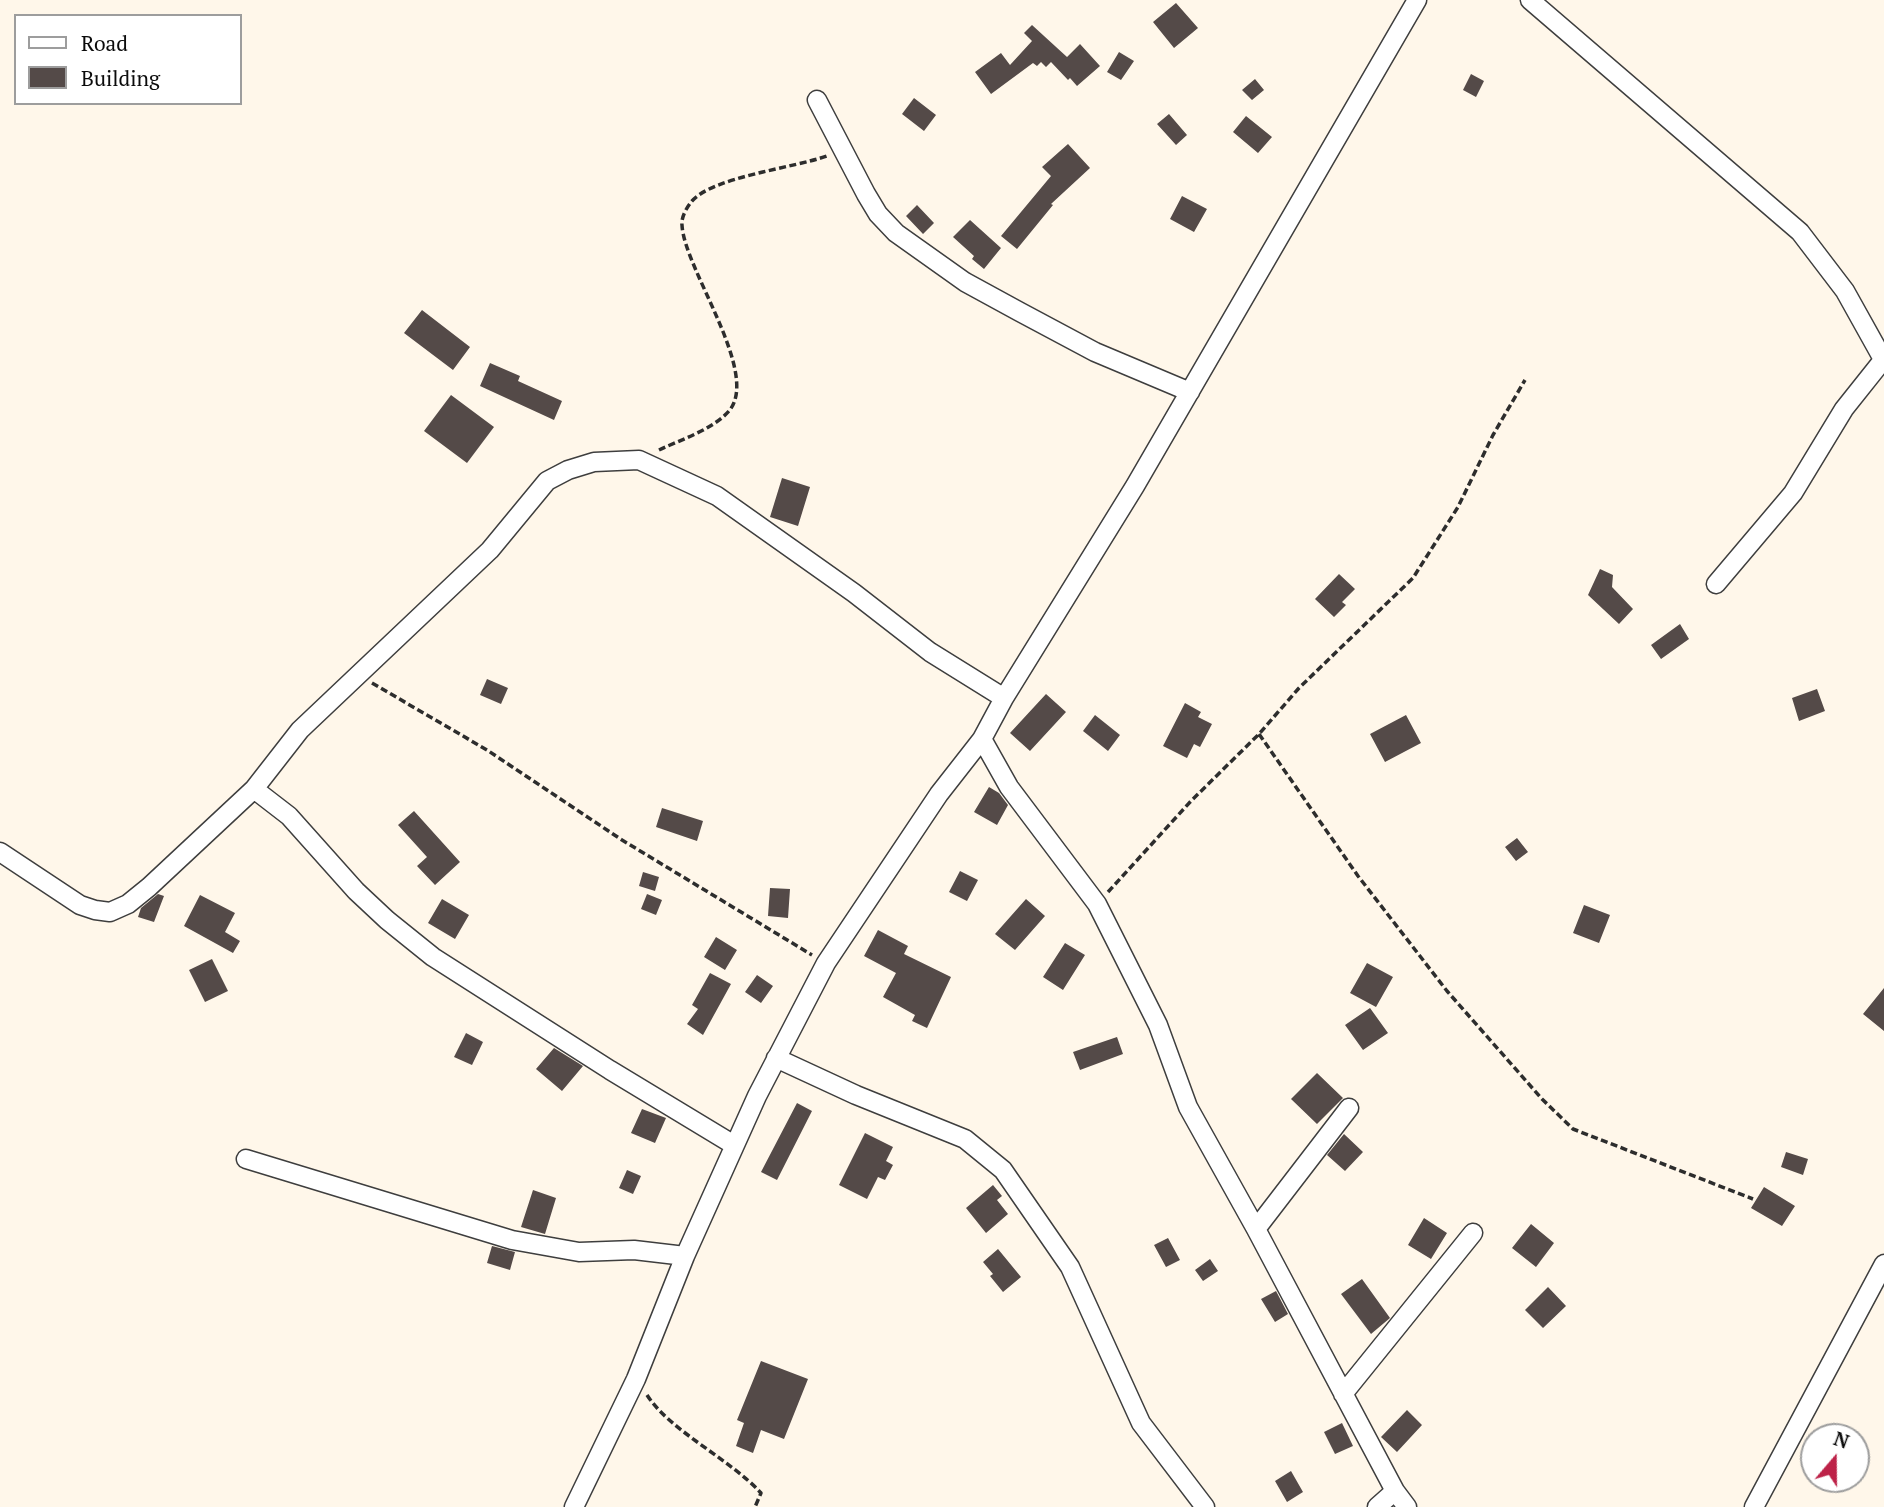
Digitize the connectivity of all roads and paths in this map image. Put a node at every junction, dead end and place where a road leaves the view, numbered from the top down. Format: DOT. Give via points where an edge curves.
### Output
graph roads {
  1 [pos="1417,0"];
  2 [pos="1530,0"];
  3 [pos="817,100"];
  4 [pos="843,150"];
  5 [pos="1883,361"];
  6 [pos="1525,380"];
  7 [pos="1190,392"];
  8 [pos="639,460"];
  9 [pos="1716,584"];
  10 [pos="358,674"];
  11 [pos="1004,698"];
  12 [pos="1259,734"];
  13 [pos="982,738"];
  14 [pos="254,789"];
  15 [pos="0,852"];
  16 [pos="1097,904"];
  17 [pos="826,964"];
  18 [pos="776,1058"];
  19 [pos="1349,1108"];
  20 [pos="734,1145"];
  21 [pos="246,1159"];
  22 [pos="1753,1199"];
  23 [pos="1256,1229"];
  24 [pos="1473,1233"];
  25 [pos="685,1256"];
  26 [pos="1884,1264"];
  27 [pos="636,1379"];
  28 [pos="1343,1394"];
  29 [pos="1395,1491"];
  30 [pos="574,1507"];
  31 [pos="755,1507"];
  32 [pos="1205,1507"];
  33 [pos="1377,1507"];
  34 [pos="1407,1507"];
  35 [pos="1754,1507"];
  1 -- 7 [label="street"];
  2 -- 5 [label="street" via="1800,232 1845,291"];
  3 -- 4 [label="street"];
  4 -- 7 [label="street" via="878,214 918,250 965,282 1095,352"];
  4 -- 8 [label="path" via="804,164 737,178 693,200 682,225 729,346 735,392 730,410 714,424"];
  5 -- 9 [label="street" via="1843,410 1793,493"];
  6 -- 12 [label="path" via="1458,507 1413,578 1299,688"];
  7 -- 11 [label="street"];
  8 -- 10 [label="street" via="594,462 547,481 490,550"];
  8 -- 11 [label="street" via="717,496 930,652"];
  10 -- 14 [label="street" via="300,730"];
  10 -- 17 [label="path"];
  11 -- 13 [label="street"];
  12 -- 16 [label="path"];
  12 -- 22 [label="path" via="1358,876 1447,991 1573,1129"];
  13 -- 16 [label="street" via="1009,787"];
  13 -- 17 [label="street" via="939,794"];
  14 -- 15 [label="street" via="149,887 110,912 80,905"];
  14 -- 20 [label="street" via="289,816 356,891 433,957"];
  16 -- 23 [label="street" via="1158,1026 1188,1107"];
  17 -- 18 [label="street"];
  18 -- 20 [label="street"];
  18 -- 32 [label="street" via="965,1139 1003,1170 1070,1267 1141,1423"];
  19 -- 23 [label="street"];
  20 -- 25 [label="street"];
  21 -- 25 [label="street" via="512,1240 579,1252 634,1250"];
  23 -- 28 [label="street"];
  24 -- 28 [label="street"];
  25 -- 27 [label="street"];
  26 -- 35 [label="street"];
  27 -- 30 [label="street"];
  27 -- 31 [label="path" via="653,1404 744,1474 761,1493"];
  28 -- 29 [label="street"];
  29 -- 33 [label="street"];
  29 -- 34 [label="street"];
}
